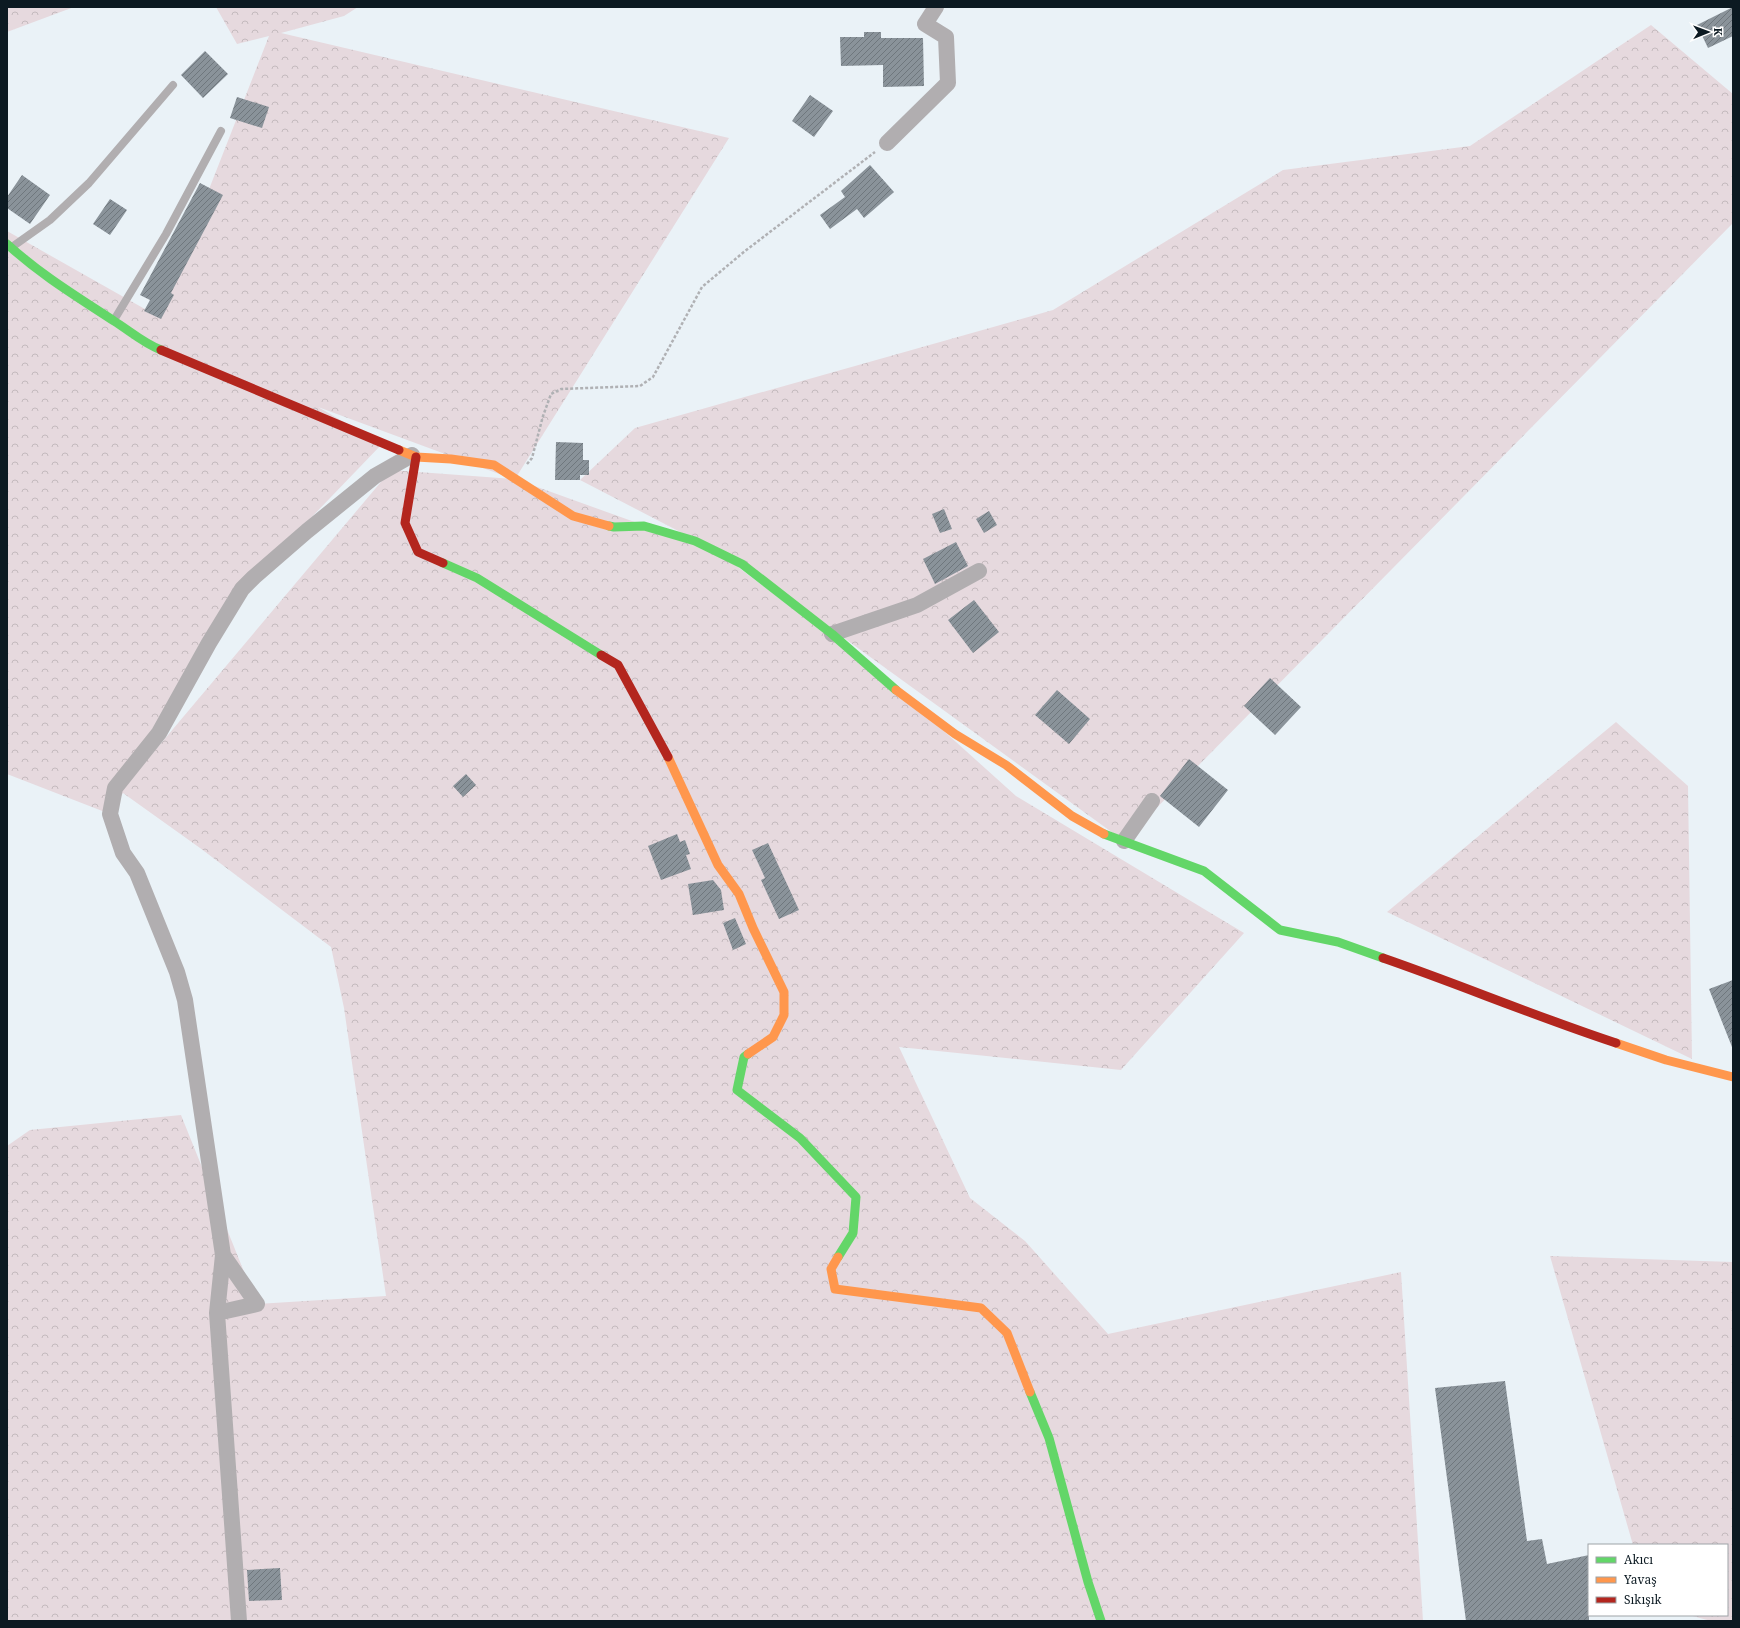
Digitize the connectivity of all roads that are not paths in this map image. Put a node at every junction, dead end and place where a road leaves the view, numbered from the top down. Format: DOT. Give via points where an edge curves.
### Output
graph roads {
  1 [pos="936,7"];
  2 [pos="173,85"];
  3 [pos="221,131"];
  4 [pos="888,143"];
  5 [pos="9,246"];
  6 [pos="114,320"];
  7 [pos="414,456"];
  8 [pos="978,571"];
  9 [pos="832,634"];
  10 [pos="1152,801"];
  11 [pos="1124,841"];
  12 [pos="1733,1077"];
  13 [pos="223,1255"];
  14 [pos="216,1313"];
  15 [pos="240,1621"];
  16 [pos="1101,1621"];
  1 -- 4 [label="street" via="926,24 946,37 948,83"];
  2 -- 5 [label="lane" via="89,183 50,220"];
  3 -- 6 [label="lane" via="166,234"];
  5 -- 6 [label="street" via="59,286"];
  6 -- 7 [label="street" via="148,345"];
  7 -- 9 [label="street" via="494,465 573,516 614,527 644,526 695,541 742,564"];
  7 -- 13 [label="street" via="375,476 307,531 242,590 159,733 115,788 110,814 123,853 137,873 177,972 185,1000"];
  7 -- 16 [label="street" via="405,523 418,552 478,578 618,665 663,746 718,865 738,894 784,992 784,1015 773,1037 744,1057 737,1090 800,1138 856,1197 853,1233 831,1269 835,1289 982,1308 1007,1333 1049,1438"];
  8 -- 9 [label="street" via="917,605"];
  9 -- 11 [label="street" via="894,689 955,734 1006,765 1072,816 1099,832"];
  10 -- 11 [label="street"];
  11 -- 12 [label="street" via="1204,871 1280,930 1338,942 1433,975 1578,1031 1666,1060"];
  13 -- 14 [label="street"];
  13 -- 14 [label="street" via="257,1304"];
  14 -- 15 [label="street"];
}
